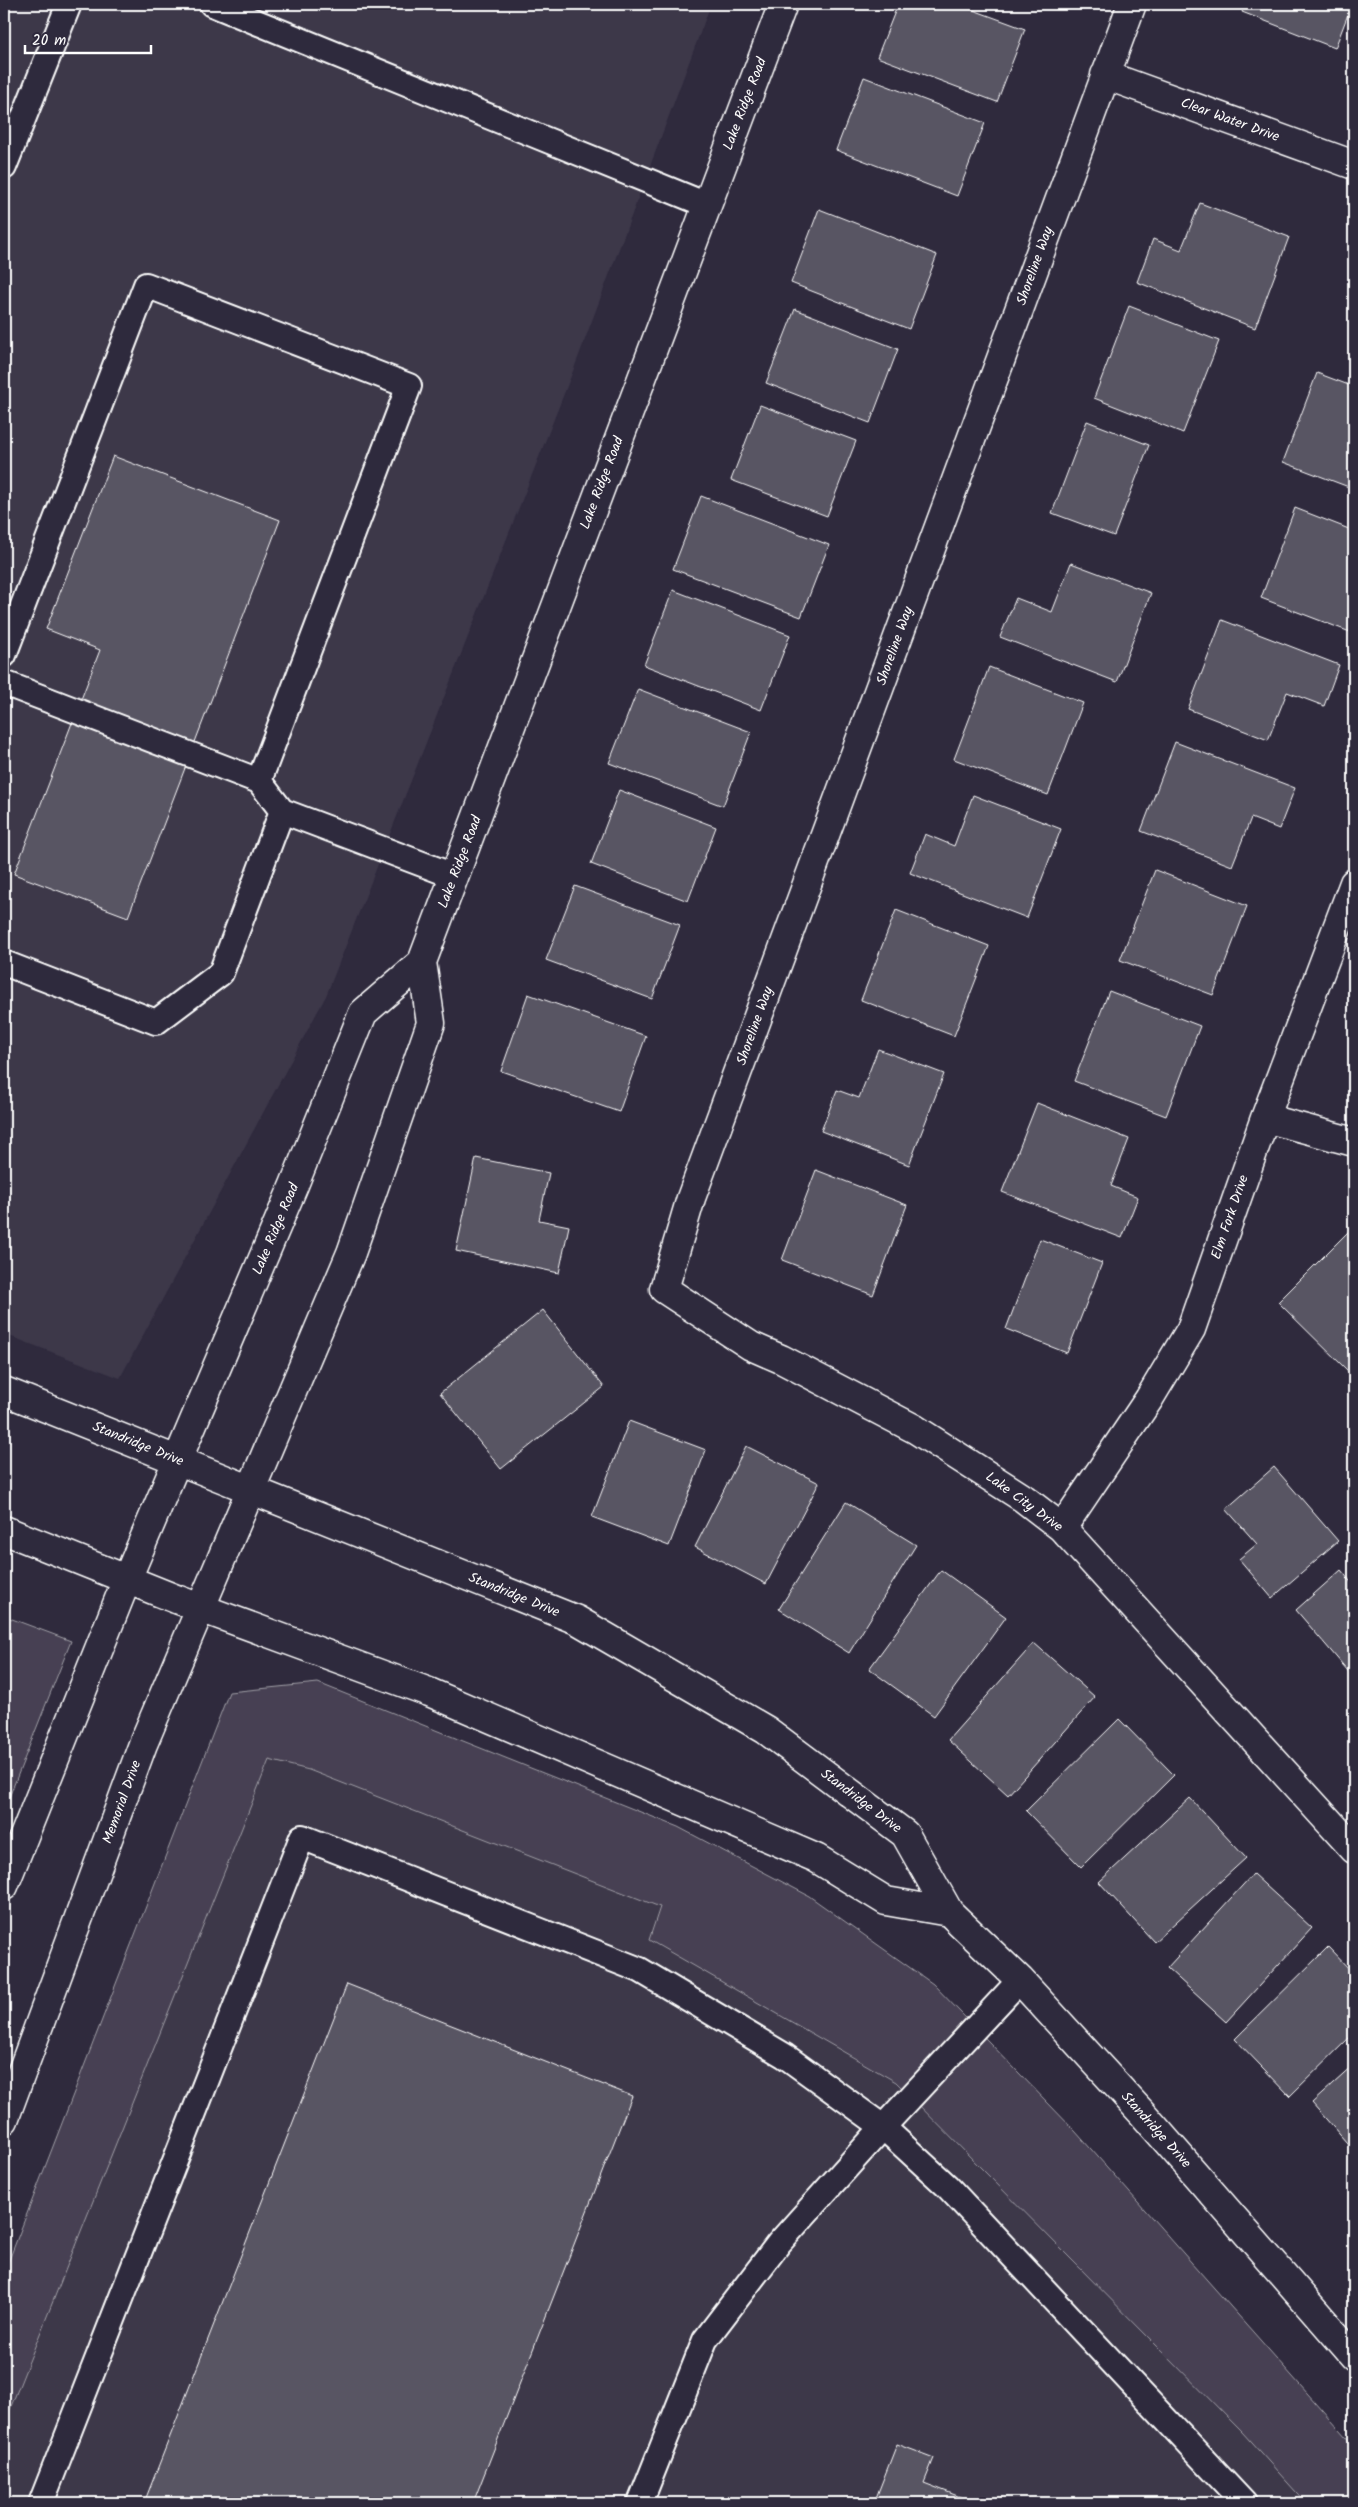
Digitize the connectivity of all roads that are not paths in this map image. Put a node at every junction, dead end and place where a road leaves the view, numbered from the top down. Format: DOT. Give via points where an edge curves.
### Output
graph roads {
  1 [pos="69,4"];
  2 [pos="212,4"];
  3 [pos="782,4"];
  4 [pos="1132,4"];
  5 [pos="1105,75"];
  6 [pos="1354,165"];
  7 [pos="4,167"];
  8 [pos="707,205"];
  9 [pos="4,655"];
  10 [pos="4,683"];
  11 [pos="259,781"];
  12 [pos="282,811"];
  13 [pos="454,876"];
  14 [pos="1354,883"];
  15 [pos="422,962"];
  16 [pos="4,963"];
  17 [pos="1265,1118"];
  18 [pos="1354,1142"];
  19 [pos="664,1290"];
  20 [pos="4,1391"];
  21 [pos="178,1460"];
  22 [pos="251,1488"];
  23 [pos="1062,1528"];
  24 [pos="4,1530"];
  25 [pos="127,1580"];
  26 [pos="200,1607"];
  27 [pos="1354,1850"];
  28 [pos="4,1886"];
  29 [pos="949,1912"];
  30 [pos="1020,1980"];
  31 [pos="4,2120"];
  32 [pos="883,2127"];
  33 [pos="1354,2356"];
  34 [pos="41,2503"];
  35 [pos="640,2503"];
  36 [pos="1244,2503"];
  1 -- 7 [label="lane"];
  2 -- 8 [label="lane"];
  3 -- 8 [label="street, Lake Ridge Road"];
  4 -- 5 [label="street, Shoreline Way"];
  5 -- 6 [label="street, Clear Water Drive"];
  5 -- 19 [label="street, Shoreline Way" via="694,1189"];
  8 -- 13 [label="street, Lake Ridge Road"];
  9 -- 11 [label="lane" via="146,285 410,386"];
  10 -- 11 [label="lane"];
  11 -- 12 [label="lane"];
  12 -- 13 [label="lane"];
  12 -- 16 [label="lane" via="221,973 156,1022"];
  13 -- 15 [label="street, Lake Ridge Road"];
  14 -- 17 [label="street, Elm Fork Drive"];
  15 -- 21 [label="street, Lake Ridge Road" via="363,1013"];
  15 -- 22 [label="street, Lake Ridge Road" via="431,1023 351,1253"];
  17 -- 18 [label="street"];
  17 -- 23 [label="street, Elm Fork Drive" via="1191,1329 1149,1399"];
  19 -- 23 [label="street, Lake City Drive" via="751,1346 915,1429 1023,1498"];
  20 -- 21 [label="street, Standridge Drive"];
  21 -- 22 [label="street, Standridge Drive"];
  21 -- 25 [label="street"];
  22 -- 26 [label="street, Memorial Drive"];
  22 -- 29 [label="street, Standridge Drive" via="577,1620 766,1730 905,1834"];
  23 -- 27 [label="street, Lake City Drive"];
  24 -- 25 [label="street"];
  25 -- 26 [label="street"];
  25 -- 28 [label="street"];
  26 -- 29 [label="street" via="474,1711 816,1858 886,1900"];
  26 -- 31 [label="street, Memorial Drive" via="143,1744"];
  29 -- 30 [label="street, Standridge Drive"];
  30 -- 32 [label="lane"];
  30 -- 33 [label="street, Standridge Drive" via="1143,2114"];
  32 -- 34 [label="lane" via="785,2056 640,1970 302,1837"];
  32 -- 35 [label="lane" via="779,2243 705,2340"];
  32 -- 36 [label="lane" via="947,2186"];
}
